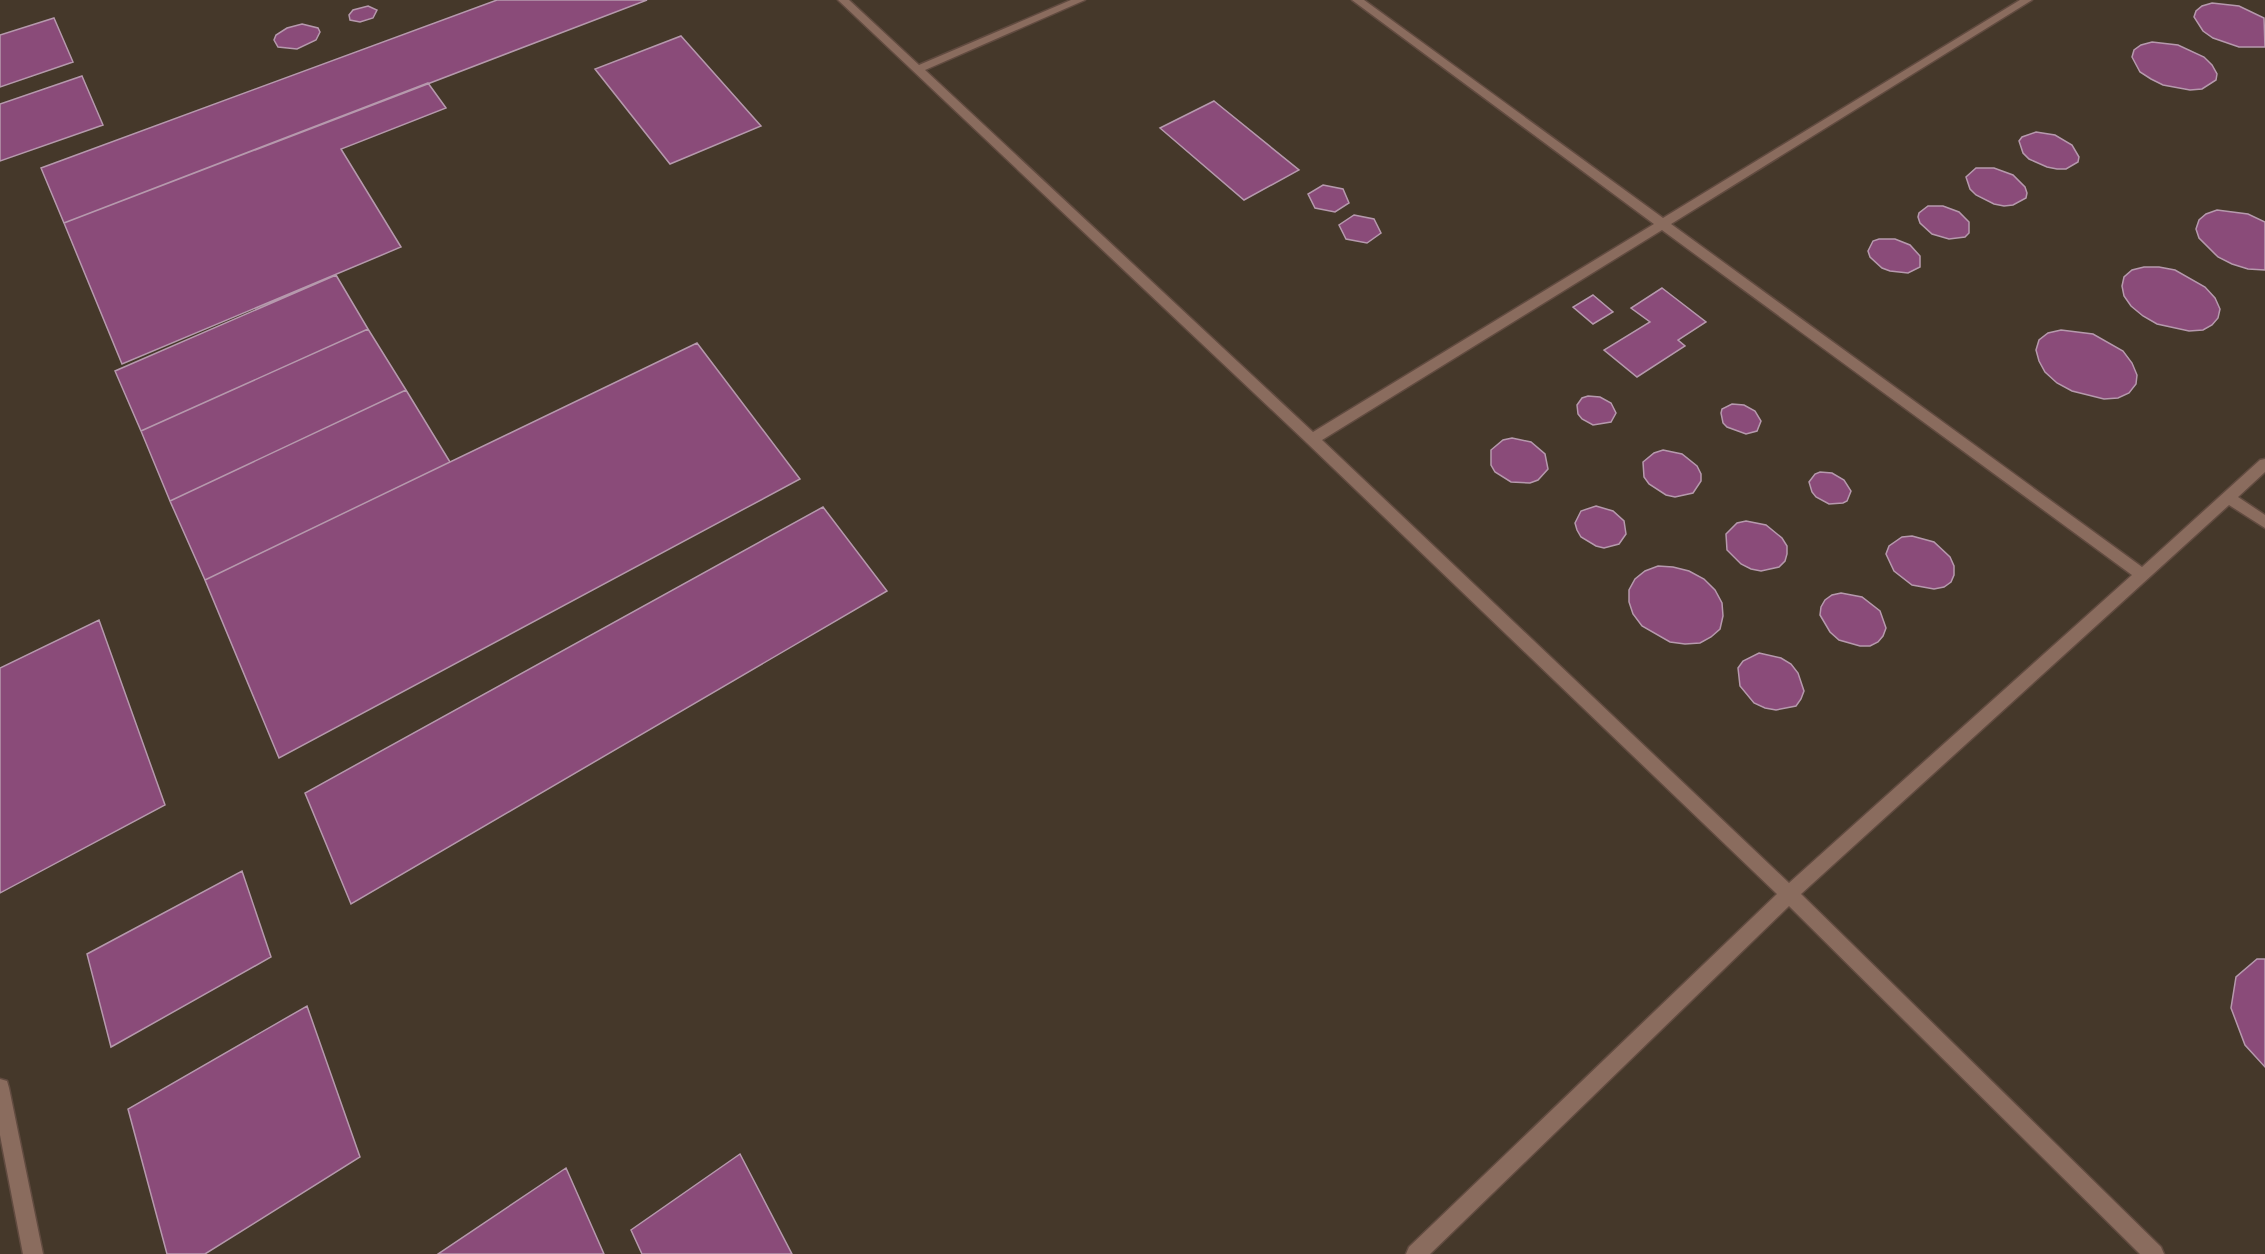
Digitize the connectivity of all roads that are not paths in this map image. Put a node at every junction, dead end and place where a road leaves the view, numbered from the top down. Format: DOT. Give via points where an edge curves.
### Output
graph roads {
  1 [pos="843,0"];
  2 [pos="1080,0"];
  3 [pos="1357,0"];
  4 [pos="2027,0"];
  5 [pos="916,70"];
  6 [pos="1662,222"];
  7 [pos="1312,439"];
  8 [pos="2265,464"];
  9 [pos="2228,497"];
  10 [pos="2265,522"];
  11 [pos="2142,575"];
  12 [pos="1790,894"];
  13 [pos="0,1088"];
  14 [pos="33,1254"];
  15 [pos="1416,1254"];
  16 [pos="2154,1254"];
  1 -- 5 [label="lane"];
  2 -- 5 [label="lane"];
  3 -- 6 [label="lane"];
  4 -- 6 [label="lane"];
  5 -- 7 [label="lane"];
  6 -- 7 [label="lane"];
  6 -- 11 [label="lane"];
  7 -- 12 [label="lane"];
  8 -- 9 [label="lane"];
  9 -- 10 [label="lane"];
  9 -- 11 [label="lane"];
  11 -- 12 [label="lane"];
  12 -- 15 [label="lane"];
  12 -- 16 [label="lane"];
  13 -- 14 [label="lane"];
}
